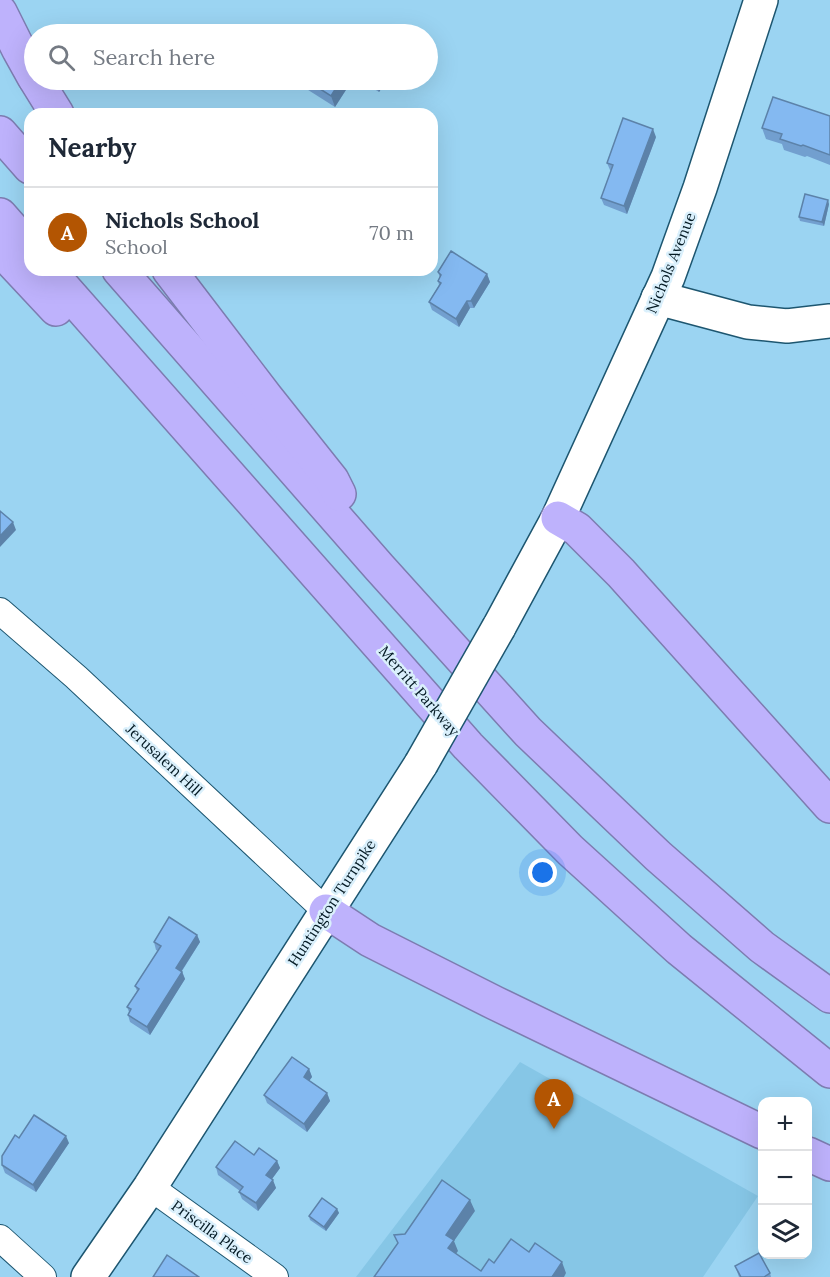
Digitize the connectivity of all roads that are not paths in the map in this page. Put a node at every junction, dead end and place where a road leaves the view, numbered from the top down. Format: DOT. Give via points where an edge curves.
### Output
graph roads {
  1 [pos="761,0"];
  2 [pos="0,12"];
  3 [pos="24,59"];
  4 [pos="42,90"];
  5 [pos="53,108"];
  6 [pos="0,133"];
  7 [pos="24,161"];
  8 [pos="0,215"];
  9 [pos="24,242"];
  10 [pos="0,249"];
  11 [pos="24,275"];
  12 [pos="25,276"];
  13 [pos="53,276"];
  14 [pos="124,276"];
  15 [pos="174,276"];
  16 [pos="658,298"];
  17 [pos="830,321"];
  18 [pos="264,516"];
  19 [pos="558,518"];
  20 [pos="379,567"];
  21 [pos="0,611"];
  22 [pos="830,806"];
  23 [pos="326,911"];
  24 [pos="830,996"];
  25 [pos="830,1071"];
  26 [pos="758,1130"];
  27 [pos="812,1156"];
  28 [pos="830,1164"];
  29 [pos="150,1187"];
  30 [pos="0,1238"];
  31 [pos="43,1277"];
  32 [pos="88,1277"];
  33 [pos="275,1277"];
  1 -- 16 [label="main road, Nichols Avenue" via="700,188"];
  2 -- 3 [label="highway"];
  4 -- 5 [label="highway"];
  6 -- 7 [label="highway"];
  8 -- 9 [label="highway"];
  10 -- 11 [label="highway"];
  12 -- 18 [label="highway" via="134,393"];
  13 -- 18 [label="highway, Merritt Parkway"];
  14 -- 20 [label="highway"];
  15 -- 20 [label="highway" via="332,480"];
  16 -- 17 [label="main road" via="748,322 787,326"];
  16 -- 19 [label="main road, Nichols Avenue"];
  18 -- 25 [label="highway, Merritt Parkway" via="468,746 570,850 680,949"];
  19 -- 22 [label="highway" via="621,573"];
  19 -- 23 [label="main road, Huntington Turnpike, bridge" via="421,764"];
  20 -- 24 [label="highway" via="528,732 657,856 762,947"];
  21 -- 23 [label="street, Jerusalem Hill"];
  23 -- 26 [label="highway" via="370,940"];
  23 -- 29 [label="main road, Huntington Turnpike"];
  27 -- 28 [label="highway"];
  29 -- 32 [label="main road, Huntington Turnpike"];
  29 -- 33 [label="street, Priscilla Place"];
  30 -- 31 [label="street"];
}
